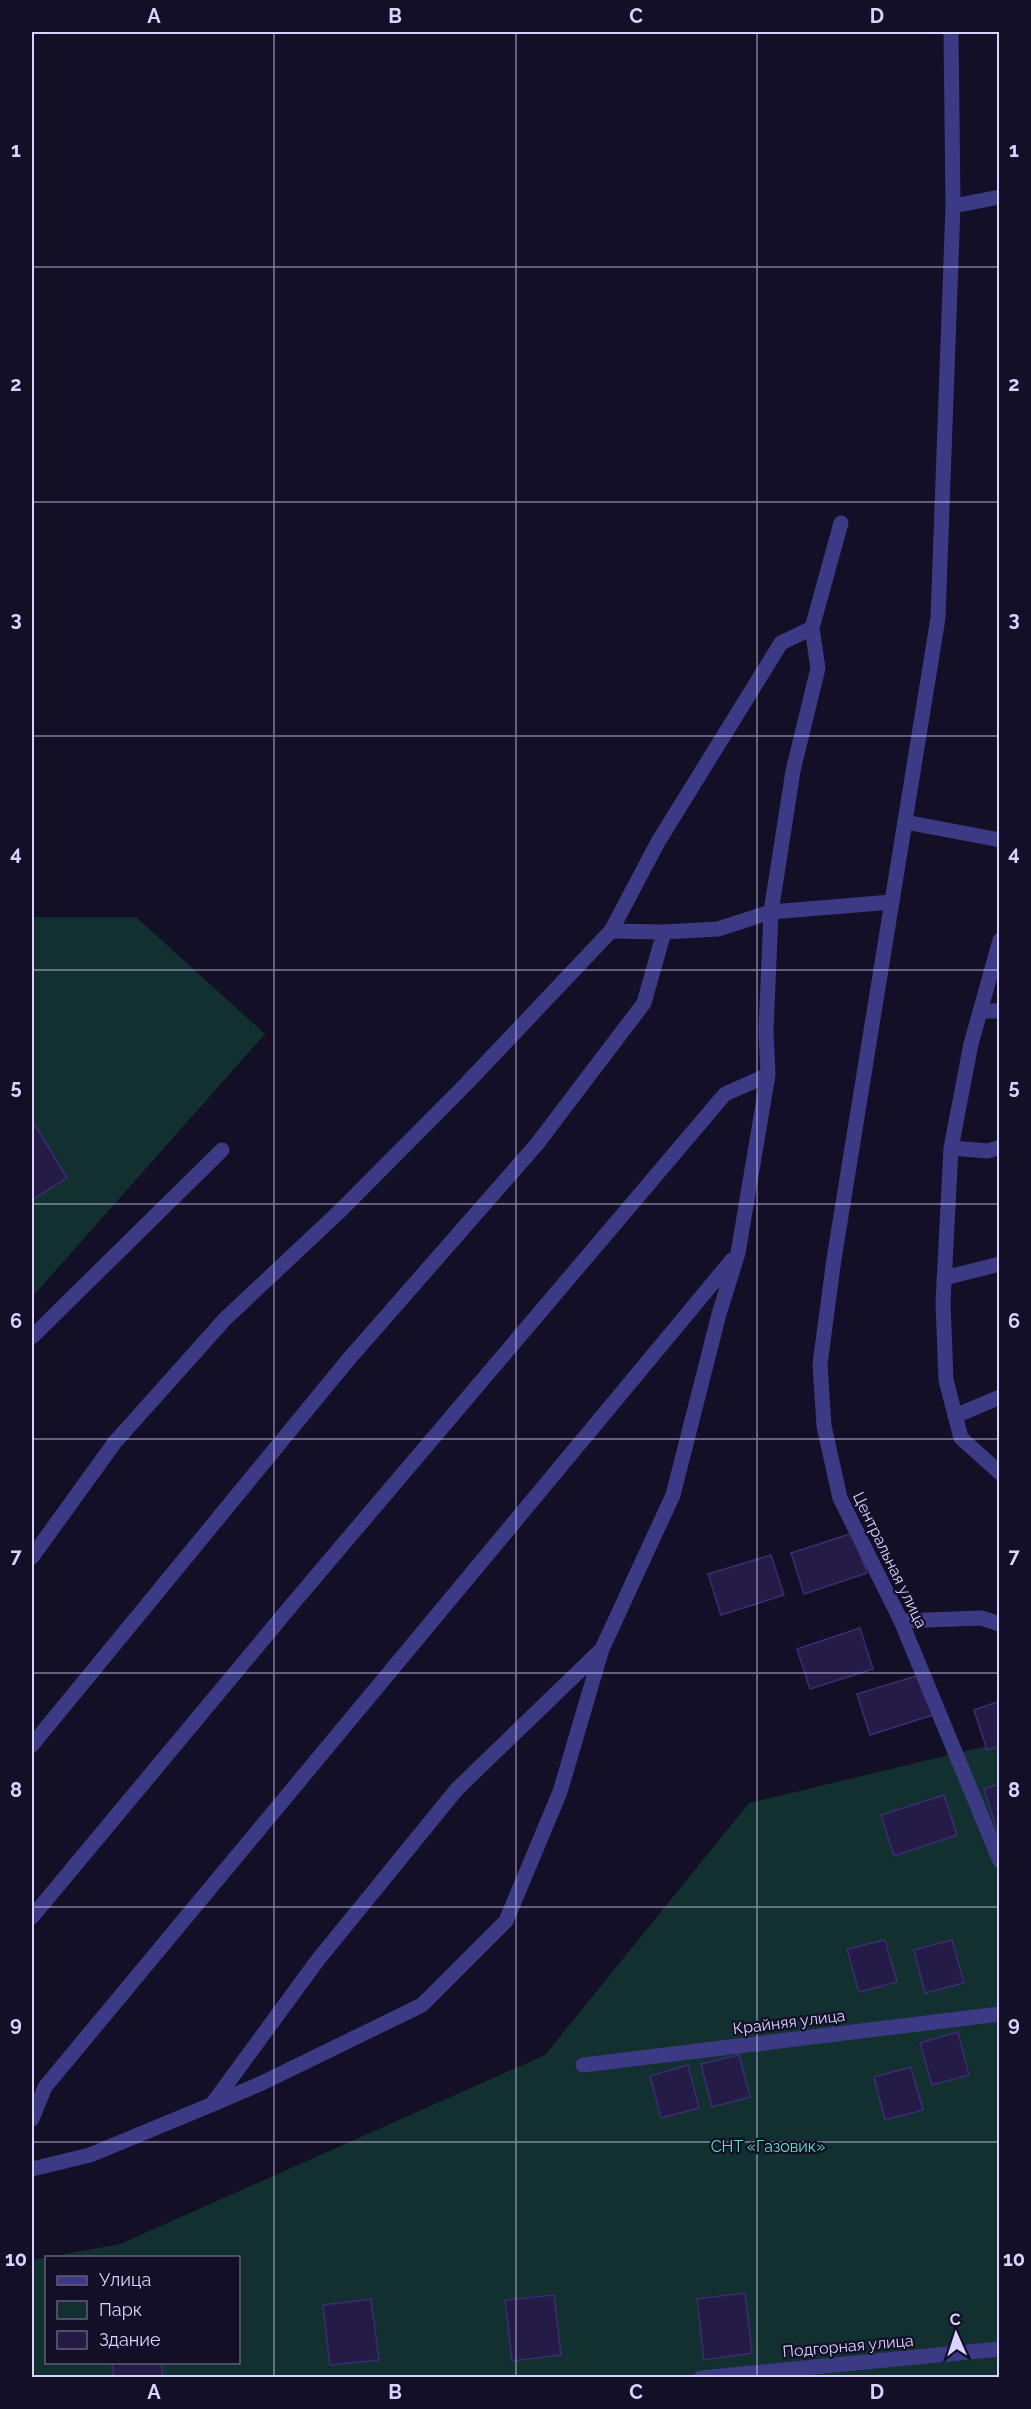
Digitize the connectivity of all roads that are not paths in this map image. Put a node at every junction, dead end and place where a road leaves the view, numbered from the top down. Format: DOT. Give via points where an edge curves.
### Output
graph roads {
  1 [pos="951,32"];
  2 [pos="999,197"];
  3 [pos="953,206"];
  4 [pos="841,523"];
  5 [pos="812,628"];
  6 [pos="905,822"];
  7 [pos="999,840"];
  8 [pos="892,902"];
  9 [pos="771,912"];
  10 [pos="611,931"];
  11 [pos="664,932"];
  12 [pos="999,940"];
  13 [pos="980,1011"];
  14 [pos="999,1011"];
  15 [pos="768,1075"];
  16 [pos="999,1147"];
  17 [pos="951,1148"];
  18 [pos="222,1150"];
  19 [pos="738,1253"];
  20 [pos="999,1264"];
  21 [pos="944,1278"];
  22 [pos="32,1337"];
  23 [pos="999,1397"];
  24 [pos="955,1416"];
  25 [pos="999,1473"];
  26 [pos="32,1557"];
  27 [pos="901,1621"];
  28 [pos="999,1624"];
  29 [pos="602,1649"];
  30 [pos="32,1744"];
  31 [pos="999,1861"];
  32 [pos="32,1917"];
  33 [pos="999,2014"];
  34 [pos="583,2065"];
  35 [pos="213,2103"];
  36 [pos="32,2119"];
  37 [pos="32,2169"];
  38 [pos="999,2349"];
  39 [pos="701,2378"];
  1 -- 3 [label="street, Центральная улица"];
  2 -- 3 [label="street"];
  3 -- 6 [label="street, Центральная улица" via="938,618"];
  4 -- 5 [label="street"];
  5 -- 9 [label="street" via="818,668 793,771"];
  5 -- 10 [label="street" via="781,643 658,842"];
  6 -- 7 [label="street"];
  6 -- 8 [label="street, Центральная улица"];
  8 -- 9 [label="street"];
  8 -- 27 [label="street, Центральная улица" via="820,1364 824,1426 840,1498"];
  9 -- 11 [label="street" via="718,929"];
  9 -- 15 [label="street"];
  10 -- 11 [label="street"];
  10 -- 26 [label="street" via="342,1210 225,1319 115,1442"];
  11 -- 30 [label="street" via="644,1002 537,1144 348,1360"];
  12 -- 13 [label="street"];
  13 -- 14 [label="street"];
  13 -- 17 [label="street"];
  15 -- 19 [label="street"];
  15 -- 32 [label="street" via="725,1094"];
  16 -- 17 [label="street" via="988,1151"];
  17 -- 21 [label="street"];
  18 -- 22 [label="street"];
  19 -- 29 [label="street" via="673,1495"];
  19 -- 36 [label="street" via="45,2087"];
  20 -- 21 [label="street"];
  21 -- 24 [label="street" via="946,1380"];
  23 -- 24 [label="street"];
  24 -- 25 [label="street" via="961,1438"];
  27 -- 28 [label="street" via="981,1618"];
  27 -- 31 [label="street, Центральная улица"];
  29 -- 35 [label="street" via="457,1789 317,1960"];
  29 -- 35 [label="street" via="560,1792 506,1921 422,2005"];
  33 -- 34 [label="street, Крайняя улица"];
  35 -- 37 [label="street" via="90,2155"];
  38 -- 39 [label="street, Подгорная улица"];
}
